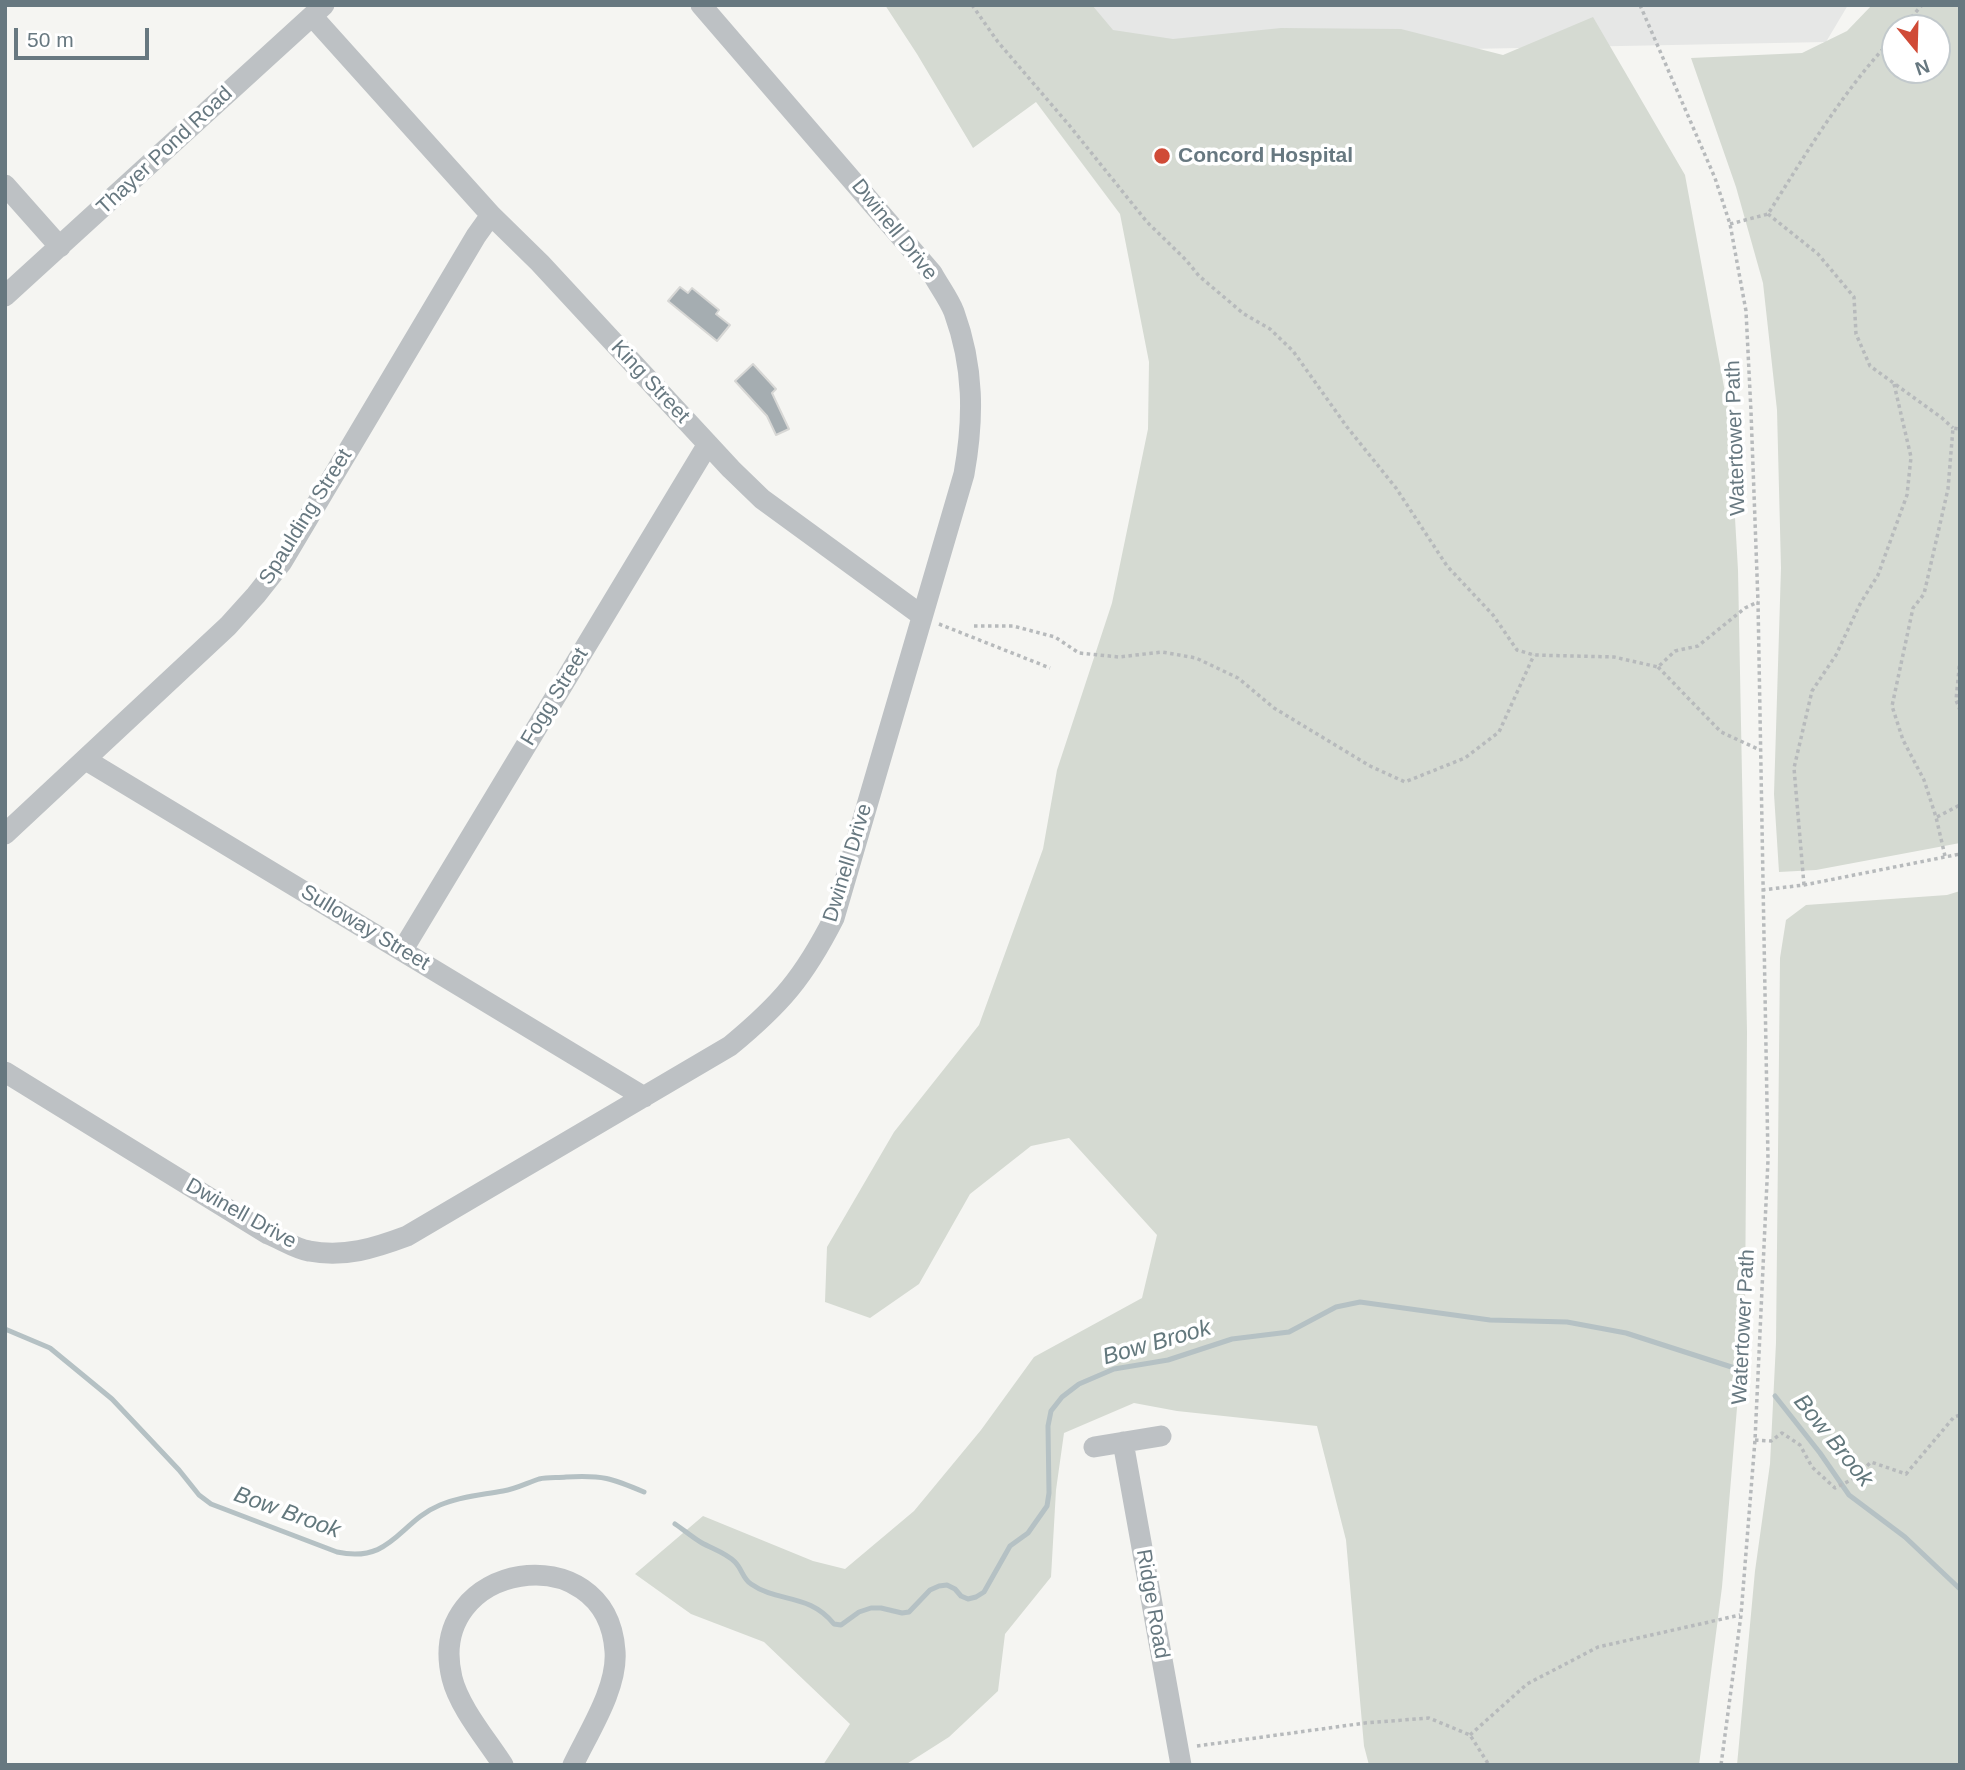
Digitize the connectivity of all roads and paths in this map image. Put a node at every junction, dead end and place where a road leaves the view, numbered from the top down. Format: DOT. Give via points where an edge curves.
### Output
graph roads {
  1 [pos="701,5"];
  2 [pos="972,5"];
  3 [pos="1640,5"];
  4 [pos="318,10"];
  5 [pos="1881,51"];
  6 [pos="5,185"];
  7 [pos="1768,214"];
  8 [pos="491,215"];
  9 [pos="1730,224"];
  10 [pos="60,247"];
  11 [pos="5,296"];
  12 [pos="1894,384"];
  13 [pos="1953,429"];
  14 [pos="1960,429"];
  15 [pos="708,444"];
  16 [pos="1758,602"];
  17 [pos="921,615"];
  18 [pos="975,626"];
  19 [pos="1534,655"];
  20 [pos="1960,659"];
  21 [pos="1658,667"];
  22 [pos="1050,668"];
  23 [pos="1960,710"];
  24 [pos="1760,750"];
  25 [pos="86,760"];
  26 [pos="1960,805"];
  27 [pos="1936,817"];
  28 [pos="5,834"];
  29 [pos="1960,854"];
  30 [pos="1945,856"];
  31 [pos="1804,885"];
  32 [pos="1762,890"];
  33 [pos="402,951"];
  34 [pos="5,1072"];
  35 [pos="644,1097"];
  36 [pos="1960,1415"];
  37 [pos="1161,1436"];
  38 [pos="1755,1440"];
  39 [pos="1124,1442"];
  40 [pos="1094,1447"];
  41 [pos="1741,1615"];
  42 [pos="1470,1735"];
  43 [pos="1179,1757"];
  44 [pos="503,1765"];
  45 [pos="573,1765"];
  46 [pos="1489,1765"];
  47 [pos="1721,1765"];
  1 -- 17 [label="street, Dwinell Drive" via="933,274 953,310 972,392 971,433 964,474"];
  2 -- 19 [label="path" via="1147,222 1199,276 1293,351 1396,488 1447,566 1493,615 1517,649"];
  3 -- 9 [label="path, Watertower Path" via="1716,178"];
  4 -- 8 [label="street, King Street"];
  4 -- 10 [label="street, Thayer Pond Road"];
  5 -- 7 [label="path" via="1829,116"];
  6 -- 10 [label="street"];
  7 -- 9 [label="path"];
  7 -- 12 [label="path" via="1818,254 1854,297 1856,334 1870,366"];
  8 -- 15 [label="street, King Street"];
  8 -- 25 [label="street, Spaulding Street" via="282,562 228,626"];
  9 -- 16 [label="path, Watertower Path" via="1746,311"];
  10 -- 11 [label="street, Thayer Pond Road"];
  12 -- 13 [label="path"];
  12 -- 31 [label="path" via="1911,457 1907,495 1878,575 1812,691 1794,768"];
  13 -- 14 [label="path"];
  13 -- 27 [label="path" via="1948,489 1924,594 1913,608 1892,706"];
  15 -- 17 [label="street, King Street" via="762,499"];
  15 -- 33 [label="street, Fogg Street"];
  16 -- 21 [label="path" via="1698,646 1675,651"];
  16 -- 24 [label="path, Watertower Path"];
  17 -- 22 [label="path"];
  17 -- 35 [label="street, Dwinell Drive" via="834,918 815,955 792,989 730,1046"];
  18 -- 19 [label="path" via="1013,626 1055,637 1079,653 1119,657 1162,652 1196,658 1238,678 1274,708 1405,782 1465,758 1499,732"];
  19 -- 21 [label="path" via="1614,657"];
  20 -- 23 [label="path" via="1956,700"];
  21 -- 24 [label="path" via="1721,732"];
  24 -- 32 [label="path, Watertower Path"];
  25 -- 28 [label="street, Spaulding Street"];
  25 -- 33 [label="street, Sulloway Street"];
  26 -- 27 [label="path"];
  27 -- 30 [label="path"];
  29 -- 30 [label="path"];
  30 -- 31 [label="path"];
  31 -- 32 [label="path"];
  32 -- 38 [label="path, Watertower Path" via="1768,1160"];
  33 -- 35 [label="street, Sulloway Street"];
  34 -- 35 [label="street, Dwinell Drive" via="268,1234 308,1251 369,1250 407,1236"];
  36 -- 38 [label="path" via="1906,1474 1871,1462 1835,1488 1812,1467 1800,1445 1782,1433 1771,1441"];
  37 -- 39 [label="street"];
  38 -- 41 [label="path, Watertower Path"];
  39 -- 40 [label="street"];
  39 -- 43 [label="street, Ridge Road"];
  41 -- 42 [label="path" via="1598,1647 1527,1685"];
  41 -- 47 [label="path, Watertower Path"];
  42 -- 43 [label="path" via="1429,1718 1365,1723"];
  42 -- 46 [label="path"];
  44 -- 45 [label="street" via="452,1680 451,1640 457,1621 482,1591 518,1575 538,1574 576,1586 592,1598 612,1633 614,1673"];
}
